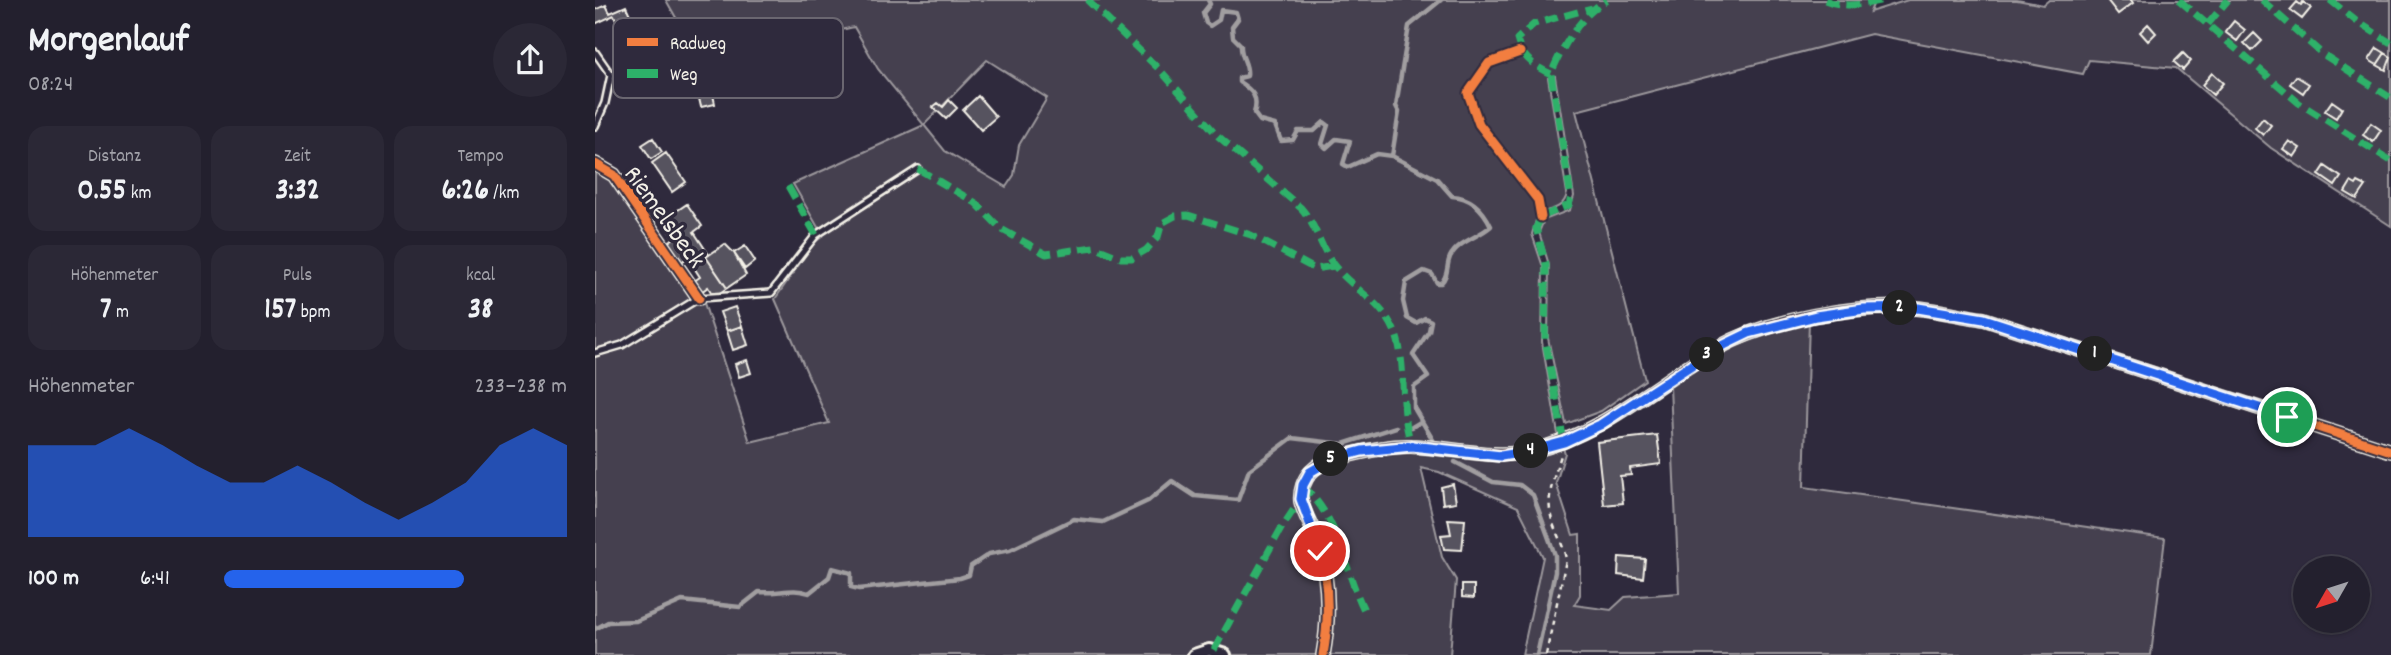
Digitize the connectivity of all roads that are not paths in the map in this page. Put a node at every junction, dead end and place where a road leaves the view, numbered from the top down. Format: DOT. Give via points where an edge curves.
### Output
graph roads {
  1 [pos="595,52"];
  2 [pos="595,126"];
  3 [pos="595,164"];
  4 [pos="918,169"];
  5 [pos="699,298"];
  6 [pos="595,353"];
  7 [pos="2391,451"];
  8 [pos="1194,655"];
  9 [pos="1225,655"];
  10 [pos="1323,655"];
  1 -- 2 [label="lane" via="611,75"];
  3 -- 5 [label="street, Riemelsbeck" via="614,175"];
  4 -- 5 [label="lane" via="817,234 771,293"];
  5 -- 6 [label="lane" via="622,345"];
  7 -- 10 [label="street" via="1984,319 1918,308 1816,316 1749,333 1716,349 1600,425 1564,442 1501,456 1395,447 1332,459 1310,472 1301,499 1320,551 1327,590 1329,615"];
  8 -- 9 [label="street" via="1209,650"];
}
